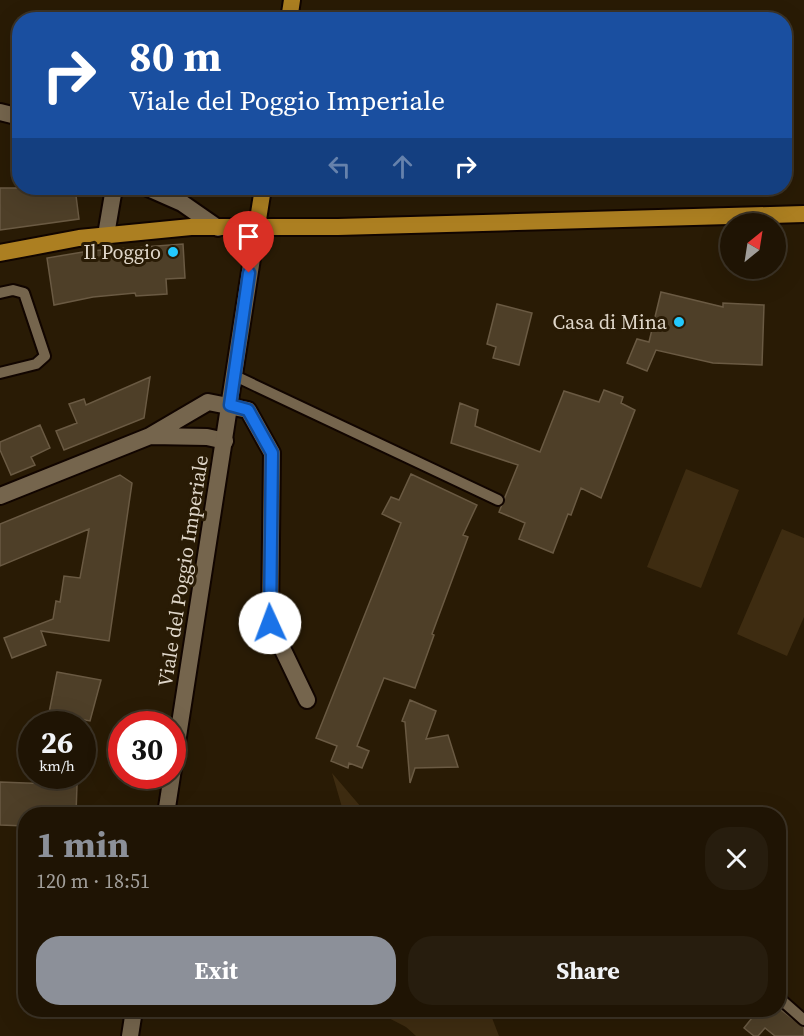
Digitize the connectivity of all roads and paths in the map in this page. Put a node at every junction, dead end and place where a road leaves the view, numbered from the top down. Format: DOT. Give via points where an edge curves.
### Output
graph roads {
  1 [pos="113,195"];
  2 [pos="164,195"];
  3 [pos="262,195"];
  4 [pos="804,214"];
  5 [pos="257,226"];
  6 [pos="218,228"];
  7 [pos="106,235"];
  8 [pos="0,253"];
  9 [pos="0,293"];
  10 [pos="0,373"];
  11 [pos="232,375"];
  12 [pos="230,405"];
  13 [pos="150,436"];
  14 [pos="225,441"];
  15 [pos="0,496"];
  16 [pos="498,500"];
  17 [pos="307,700"];
  18 [pos="167,807"];
  19 [pos="786,1004"];
  20 [pos="133,1017"];
  21 [pos="804,1020"];
  22 [pos="130,1036"];
  1 -- 7 [label="street"];
  2 -- 6 [label="street"];
  3 -- 5 [label="main road, Viale del Poggio Imperiale"];
  4 -- 5 [label="main road"];
  5 -- 6 [label="main road"];
  5 -- 11 [label="street, Viale del Poggio Imperiale"];
  6 -- 7 [label="main road"];
  7 -- 8 [label="main road"];
  9 -- 10 [label="lane" via="24,293 45,356 36,364"];
  11 -- 12 [label="street, Viale del Poggio Imperiale"];
  11 -- 16 [label="lane"];
  12 -- 13 [label="street" via="208,402"];
  12 -- 14 [label="street, Viale del Poggio Imperiale"];
  12 -- 17 [label="street" via="248,410 272,453 270,623"];
  13 -- 14 [label="street" via="207,436"];
  13 -- 15 [label="street"];
  14 -- 18 [label="street, Viale del Poggio Imperiale"];
  19 -- 21 [label="lane"];
  20 -- 22 [label="street"];
}
